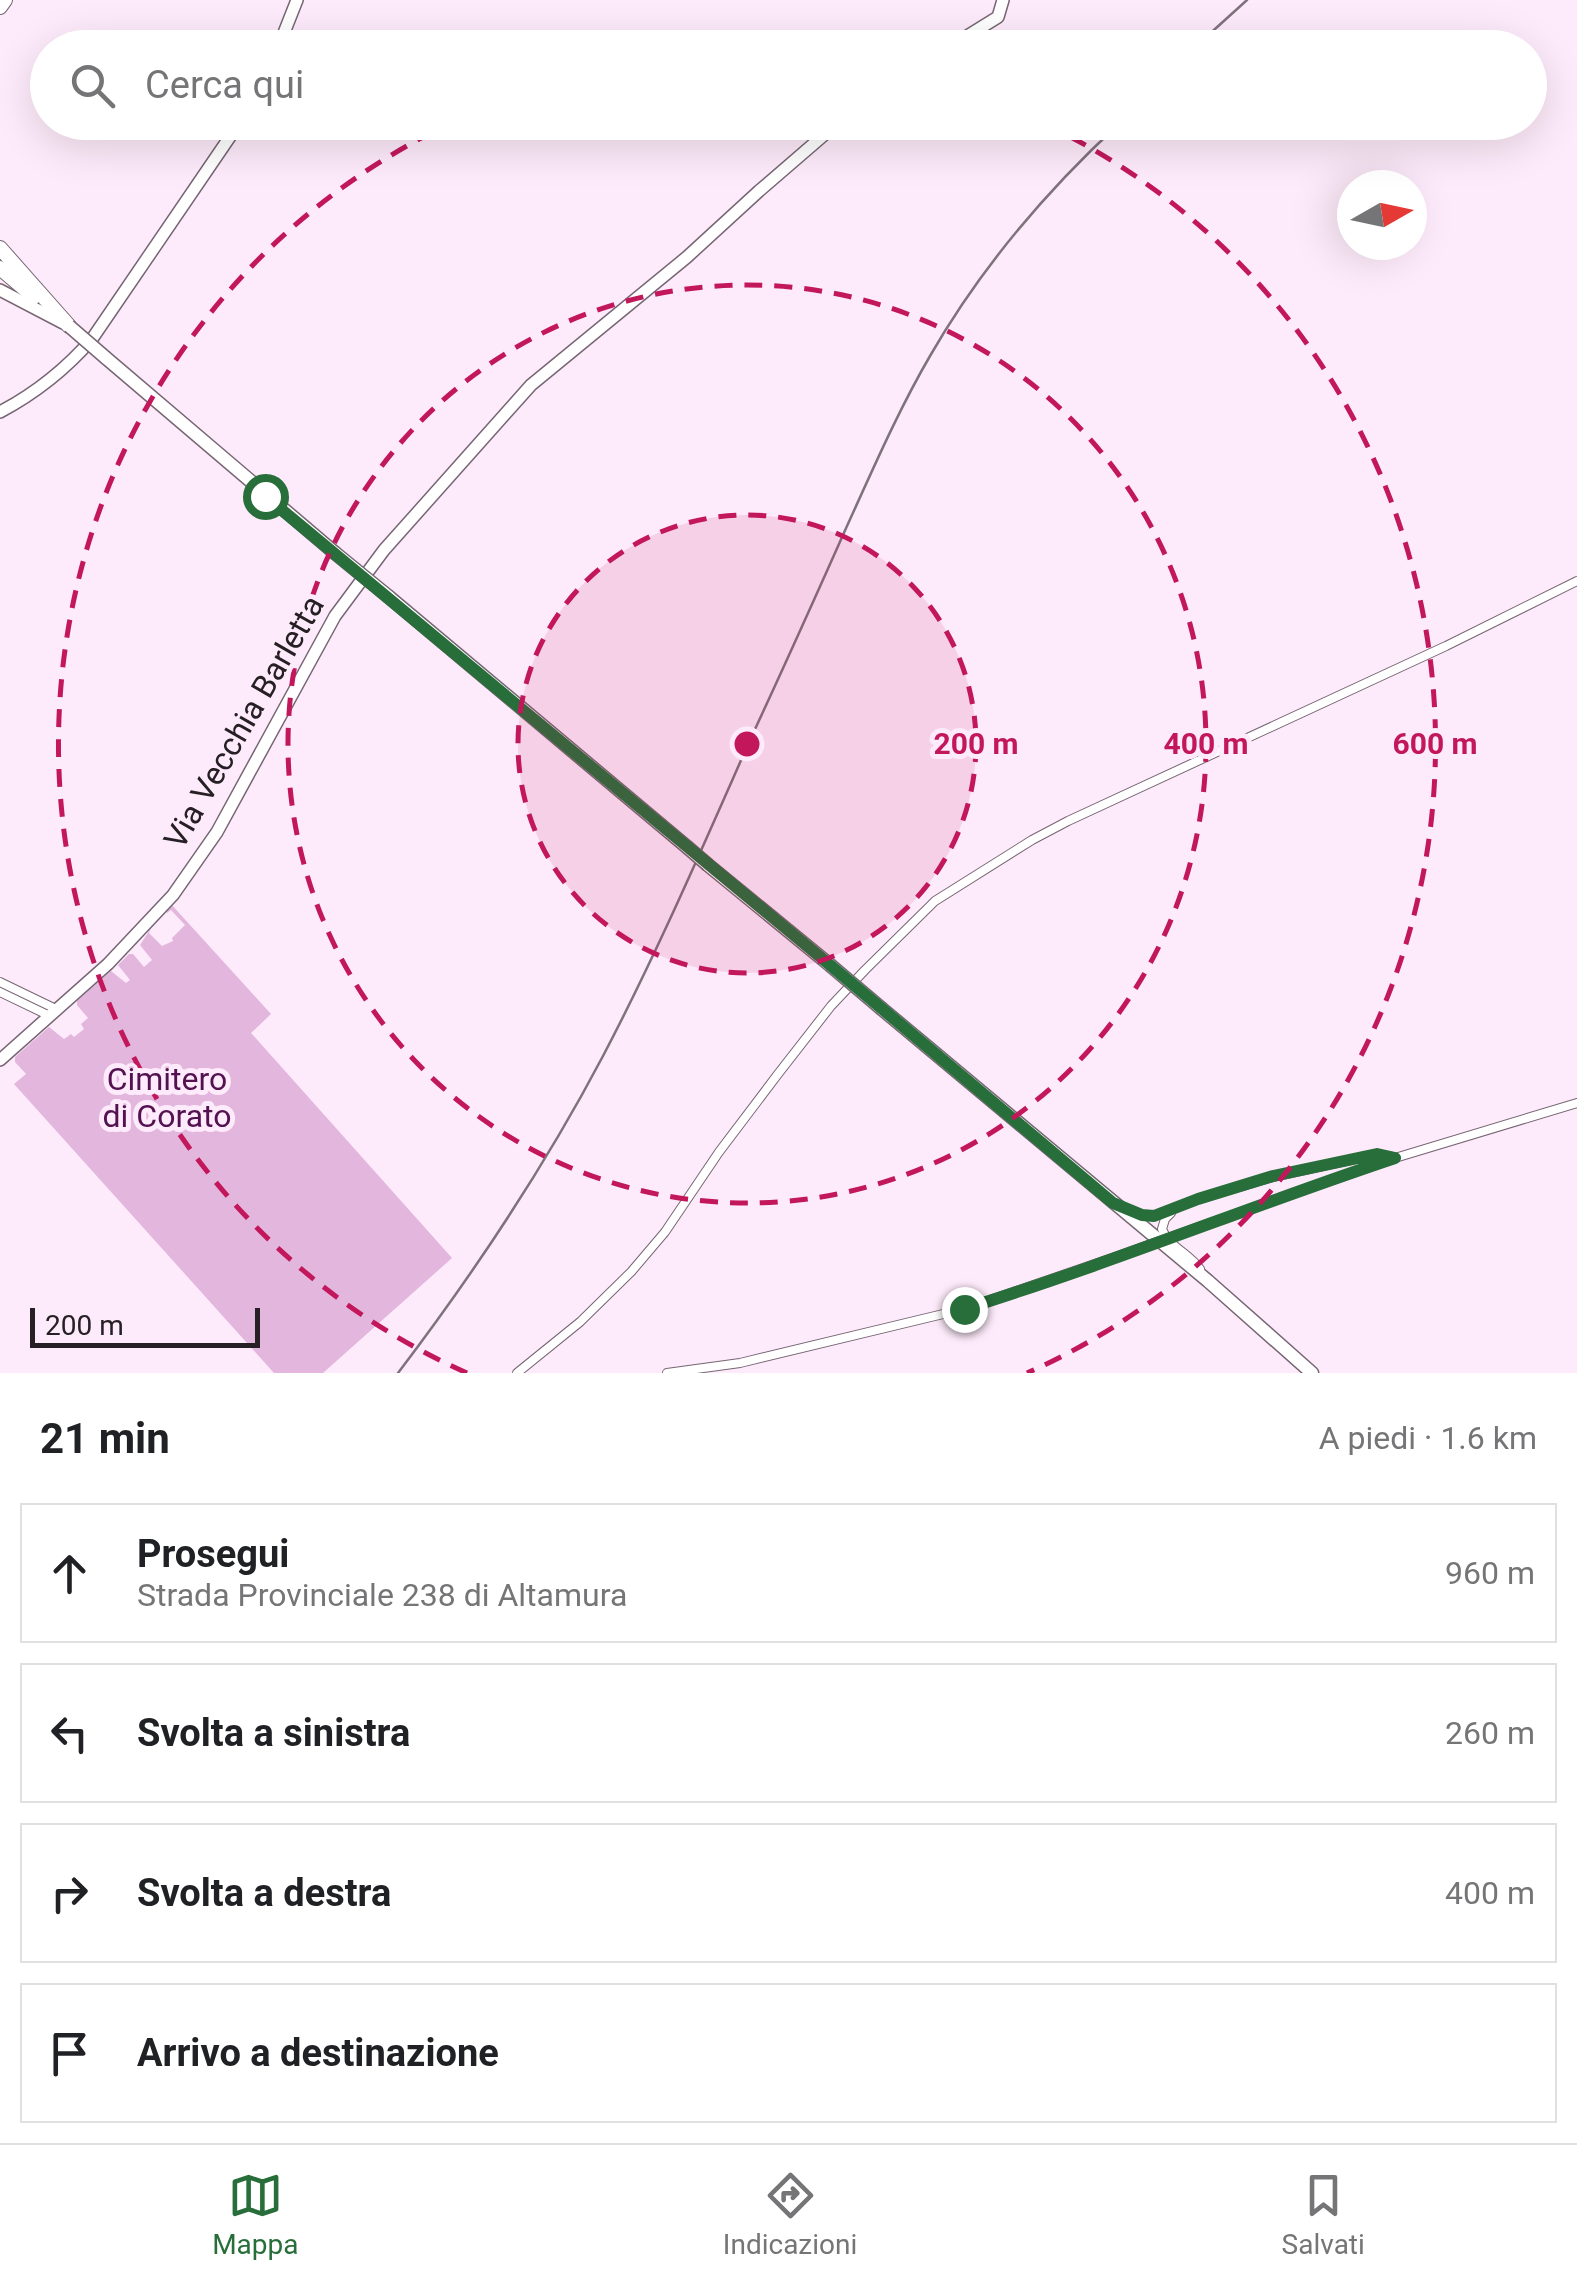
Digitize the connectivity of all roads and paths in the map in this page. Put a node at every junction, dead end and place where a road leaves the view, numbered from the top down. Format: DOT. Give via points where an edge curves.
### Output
graph roads {
  1 [pos="4,0"];
  2 [pos="297,0"];
  3 [pos="1003,0"];
  4 [pos="0,6"];
  5 [pos="285,30"];
  6 [pos="978,30"];
  7 [pos="228,140"];
  8 [pos="818,140"];
  9 [pos="0,248"];
  10 [pos="0,268"];
  11 [pos="0,290"];
  12 [pos="69,326"];
  13 [pos="0,412"];
  14 [pos="1577,581"];
  15 [pos="0,987"];
  16 [pos="54,1013"];
  17 [pos="0,1060"];
  18 [pos="1577,1103"];
  19 [pos="1395,1158"];
  20 [pos="1113,1203"];
  21 [pos="1174,1210"];
  22 [pos="1208,1281"];
  23 [pos="517,1373"];
  24 [pos="667,1373"];
  25 [pos="1312,1373"];
  1 -- 4 [label="highway"];
  2 -- 5 [label="street"];
  3 -- 6 [label="street" via="998,18"];
  7 -- 13 [label="street" via="92,340 47,383"];
  8 -- 16 [label="street, Via Vecchia Barletta" via="531,384 384,550 335,616 195,864 129,942"];
  9 -- 12 [label="highway"];
  10 -- 12 [label="highway"];
  11 -- 12 [label="street"];
  12 -- 20 [label="main road, bridge"];
  14 -- 23 [label="street" via="1068,820 935,901 831,1006 631,1272"];
  15 -- 16 [label="street"];
  16 -- 17 [label="street, Via Vecchia Barletta"];
  18 -- 19 [label="street"];
  19 -- 21 [label="street" via="1377,1154 1273,1176"];
  19 -- 24 [label="street, bridge" via="964,1309"];
  20 -- 21 [label="street" via="1142,1215"];
  20 -- 22 [label="main road"];
  21 -- 22 [label="street" via="1165,1219 1164,1236"];
  22 -- 25 [label="main road"];
}
